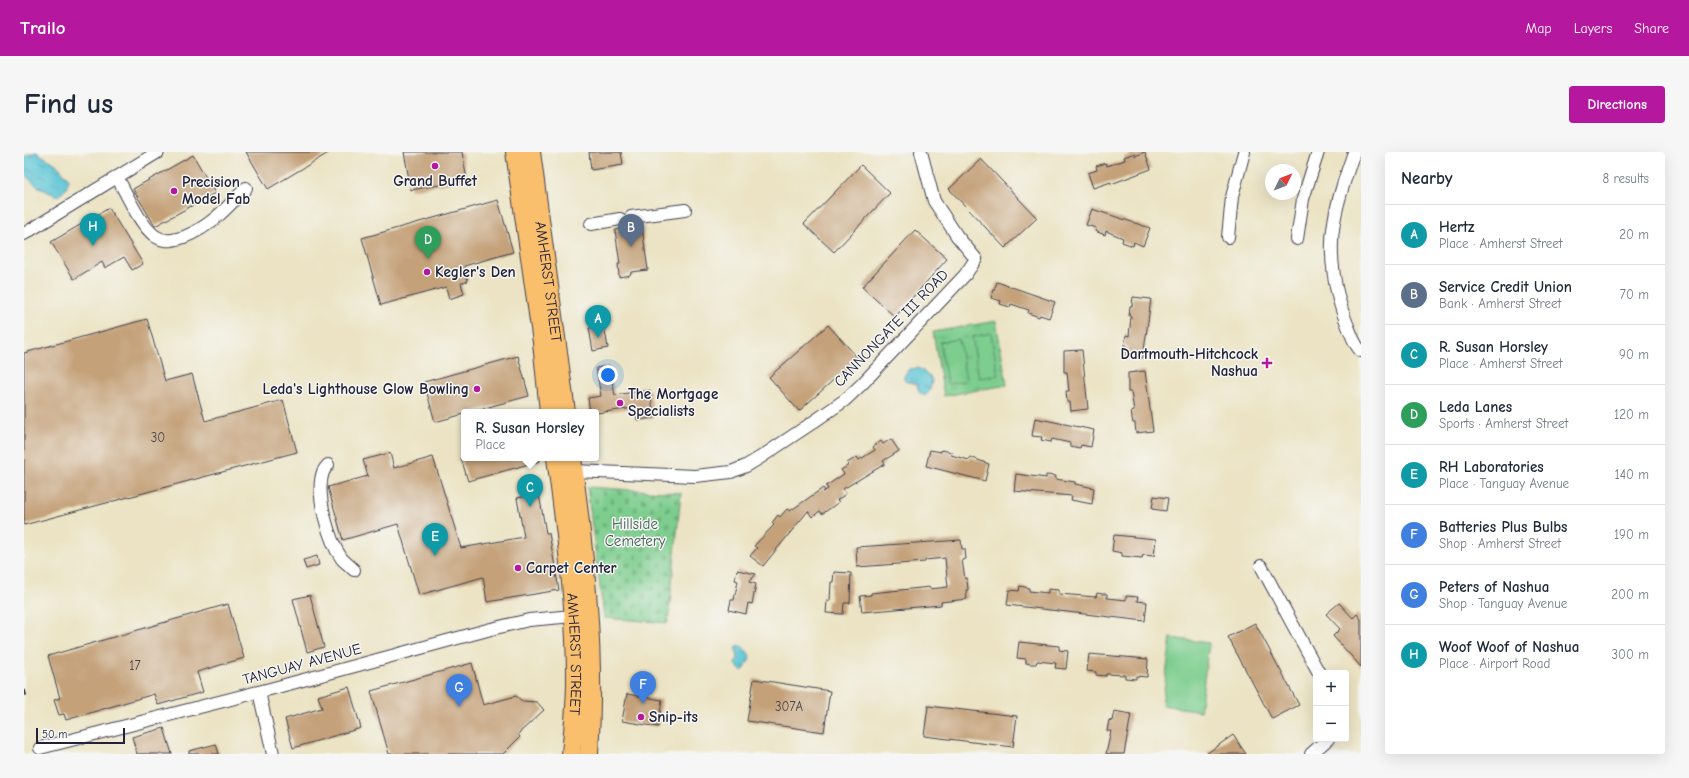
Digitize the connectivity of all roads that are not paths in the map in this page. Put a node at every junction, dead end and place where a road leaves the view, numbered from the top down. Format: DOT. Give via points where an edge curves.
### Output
graph roads {
  1 [pos="158,152"];
  2 [pos="515,152"];
  3 [pos="531,152"];
  4 [pos="921,152"];
  5 [pos="1244,152"];
  6 [pos="1318,152"];
  7 [pos="1354,152"];
  8 [pos="117,177"];
  9 [pos="246,188"];
  10 [pos="685,210"];
  11 [pos="590,224"];
  12 [pos="24,234"];
  13 [pos="1228,237"];
  14 [pos="1297,239"];
  15 [pos="1358,339"];
  16 [pos="1361,351"];
  17 [pos="549,409"];
  18 [pos="566,409"];
  19 [pos="556,461"];
  20 [pos="328,464"];
  21 [pos="573,464"];
  22 [pos="1261,566"];
  23 [pos="354,570"];
  24 [pos="573,616"];
  25 [pos="1317,670"];
  26 [pos="259,692"];
  27 [pos="1325,742"];
  28 [pos="40,748"];
  29 [pos="273,754"];
  30 [pos="571,754"];
  31 [pos="589,754"];
  32 [pos="1311,754"];
  1 -- 8 [label="street"];
  2 -- 17 [label="highway, AMHERST STREET" via="542,342"];
  3 -- 18 [label="highway, AMHERST STREET"];
  4 -- 21 [label="street, CANNONGATE III ROAD" via="934,201 976,259 965,275 862,384 829,412 756,460 731,472 694,476"];
  5 -- 13 [label="street" via="1232,197"];
  6 -- 14 [label="street" via="1302,199"];
  7 -- 15 [label="street" via="1338,201 1332,240 1337,290 1344,316"];
  8 -- 9 [label="street" via="145,226 156,237 169,242 197,232 210,224"];
  8 -- 12 [label="street"];
  10 -- 11 [label="street"];
  15 -- 16 [label="street"];
  19 -- 24 [label="highway, AMHERST STREET"];
  20 -- 23 [label="street" via="323,472 321,485 328,527 338,553"];
  21 -- 31 [label="highway, AMHERST STREET" via="592,647"];
  22 -- 25 [label="street"];
  24 -- 26 [label="street, TANGUAY AVENUE" via="528,620"];
  24 -- 30 [label="highway, AMHERST STREET" via="576,681"];
  26 -- 28 [label="street, TANGUAY AVENUE"];
  26 -- 29 [label="street"];
  27 -- 32 [label="street"];
}
